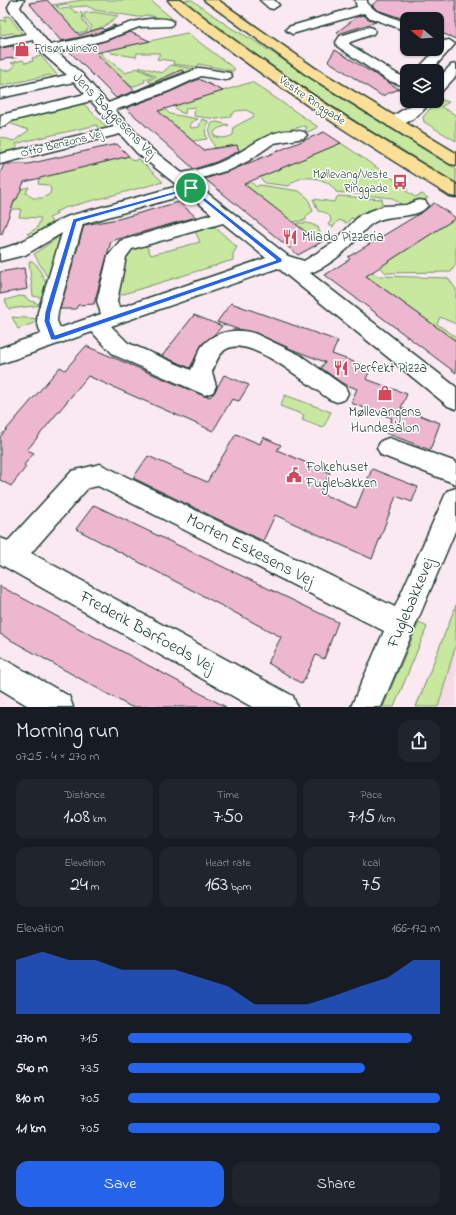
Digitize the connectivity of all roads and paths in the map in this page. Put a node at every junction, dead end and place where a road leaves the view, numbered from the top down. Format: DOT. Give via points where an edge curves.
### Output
graph roads {
  1 [pos="174,0"];
  2 [pos="210,0"];
  3 [pos="16,4"];
  4 [pos="363,4"];
  5 [pos="167,23"];
  6 [pos="400,25"];
  7 [pos="292,30"];
  8 [pos="369,31"];
  9 [pos="35,36"];
  10 [pos="0,43"];
  11 [pos="447,43"];
  12 [pos="48,50"];
  13 [pos="429,64"];
  14 [pos="456,68"];
  15 [pos="225,76"];
  16 [pos="77,77"];
  17 [pos="400,80"];
  18 [pos="444,82"];
  19 [pos="444,87"];
  20 [pos="456,90"];
  21 [pos="0,94"];
  22 [pos="94,96"];
  23 [pos="416,108"];
  24 [pos="105,109"];
  25 [pos="0,123"];
  26 [pos="393,123"];
  27 [pos="123,129"];
  28 [pos="299,135"];
  29 [pos="0,159"];
  30 [pos="456,160"];
  31 [pos="185,184"];
  32 [pos="456,192"];
  33 [pos="419,205"];
  34 [pos="226,216"];
  35 [pos="75,220"];
  36 [pos="0,255"];
  37 [pos="280,260"];
  38 [pos="104,321"];
  39 [pos="54,338"];
  40 [pos="0,356"];
  41 [pos="337,393"];
  42 [pos="456,400"];
  43 [pos="389,448"];
  44 [pos="456,473"];
  45 [pos="456,499"];
  46 [pos="6,553"];
  47 [pos="401,625"];
  48 [pos="0,672"];
  49 [pos="58,707"];
  50 [pos="282,707"];
  51 [pos="366,707"];
  1 -- 32 [label="main road, Vestre Ringgade" via="297,92"];
  2 -- 26 [label="main road, Vestre Ringgade" via="310,71"];
  3 -- 9 [label="street, Jens Baggesens Vej" via="15,10"];
  4 -- 6 [label="street" via="372,14"];
  4 -- 7 [label="street"];
  5 -- 12 [label="street" via="131,24 107,35"];
  8 -- 17 [label="street" via="345,39 342,42 343,46"];
  9 -- 10 [label="street"];
  9 -- 12 [label="street, Jens Baggesens Vej"];
  11 -- 13 [label="street"];
  12 -- 16 [label="street, Jens Baggesens Vej"];
  14 -- 18 [label="street"];
  15 -- 24 [label="street" via="200,72 189,75 164,88"];
  16 -- 21 [label="street"];
  16 -- 22 [label="street, Jens Baggesens Vej"];
  19 -- 20 [label="street"];
  22 -- 24 [label="street, Jens Baggesens Vej"];
  22 -- 25 [label="street" via="6,118"];
  23 -- 26 [label="street"];
  24 -- 27 [label="street, Jens Baggesens Vej"];
  26 -- 30 [label="main road, Vestre Ringgade"];
  27 -- 29 [label="street, Otto Benzons Vej"];
  27 -- 31 [label="street, Jens Baggesens Vej" via="143,150"];
  28 -- 31 [label="street" via="274,137 233,163"];
  31 -- 34 [label="street, Jens Baggesens Vej"];
  31 -- 35 [label="street"];
  33 -- 37 [label="street" via="409,210 384,211 366,219 339,247 306,268"];
  34 -- 37 [label="street, Jens Baggesens Vej"];
  34 -- 38 [label="street" via="126,246 117,256"];
  35 -- 36 [label="street" via="19,250"];
  35 -- 39 [label="street" via="48,312 47,321"];
  37 -- 38 [label="street"];
  37 -- 42 [label="street, Jens Baggesens Vej"];
  38 -- 39 [label="street"];
  38 -- 41 [label="street" via="121,349 205,386 201,372 211,350 227,339 249,339 293,361"];
  39 -- 40 [label="street"];
  43 -- 44 [label="street"];
  45 -- 47 [label="street, Fuglebakkevej"];
  46 -- 47 [label="street, Morten Eskesens Vej" via="81,480 100,475"];
  46 -- 50 [label="street, Frederik Barfoeds Vej"];
  47 -- 51 [label="street, Fuglebakkevej"];
  48 -- 49 [label="street"];
}
